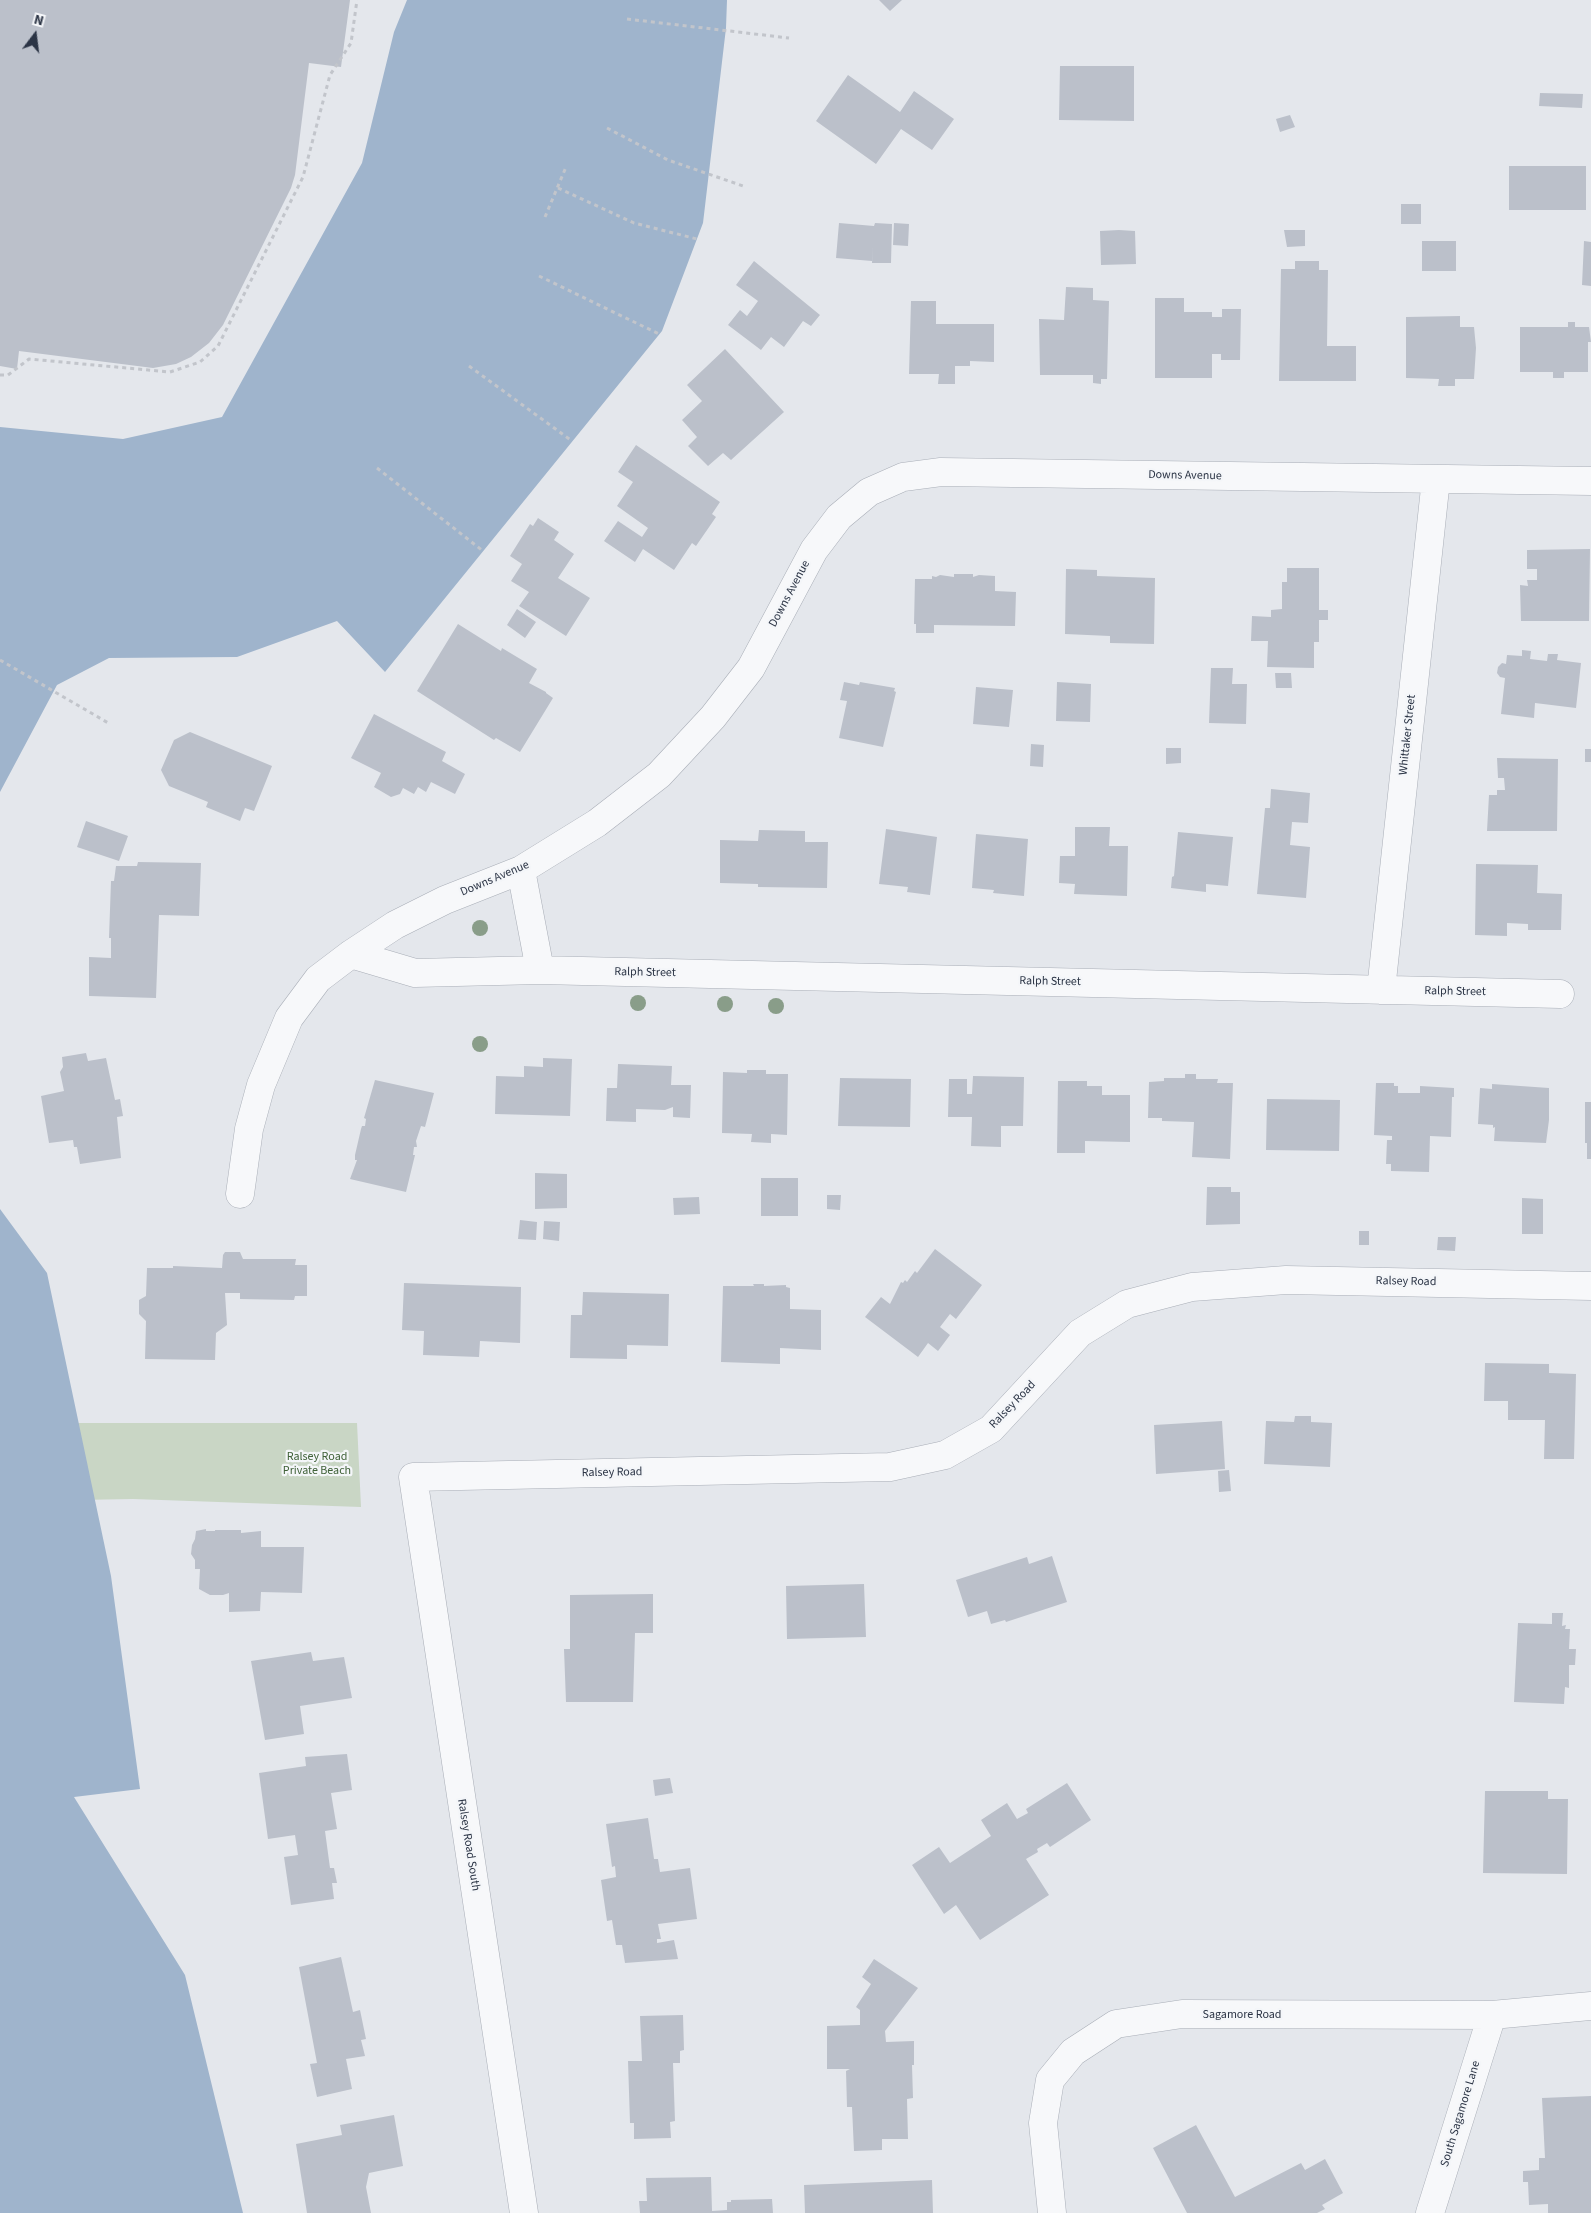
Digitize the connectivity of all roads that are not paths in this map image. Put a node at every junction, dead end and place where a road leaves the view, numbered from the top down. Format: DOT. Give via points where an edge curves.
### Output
graph roads {
  1 [pos="1436,479"];
  2 [pos="1591,481"];
  3 [pos="522,870"];
  4 [pos="351,954"];
  5 [pos="540,970"];
  6 [pos="1381,990"];
  7 [pos="1560,994"];
  8 [pos="240,1194"];
  9 [pos="1591,1286"];
  10 [pos="412,1477"];
  11 [pos="1591,2006"];
  12 [pos="1492,2015"];
  13 [pos="524,2213"];
  14 [pos="1052,2213"];
  15 [pos="1430,2213"];
  1 -- 2 [label="street, Downs Avenue"];
  1 -- 3 [label="street, Downs Avenue" via="941,472 903,477 869,492 839,517 814,550 751,668 659,775 597,824"];
  1 -- 6 [label="street, Whittaker Street"];
  3 -- 4 [label="street, Downs Avenue" via="444,900 395,925"];
  3 -- 5 [label="street"];
  4 -- 5 [label="street, Ralph Street" via="415,973"];
  4 -- 8 [label="street, Downs Avenue" via="318,979 290,1018 262,1085 249,1129"];
  5 -- 6 [label="street, Ralph Street"];
  6 -- 7 [label="street, Ralph Street"];
  9 -- 10 [label="street, Ralsey Road" via="1286,1280 1192,1287 1127,1304 1080,1333 991,1429 945,1455 890,1467"];
  10 -- 13 [label="street, Ralsey Road South"];
  11 -- 12 [label="street, Sagamore Road"];
  12 -- 14 [label="street, Sagamore Road" via="1182,2014 1116,2024 1073,2052 1050,2080 1043,2124"];
  12 -- 15 [label="street, South Sagamore Lane"];
}
